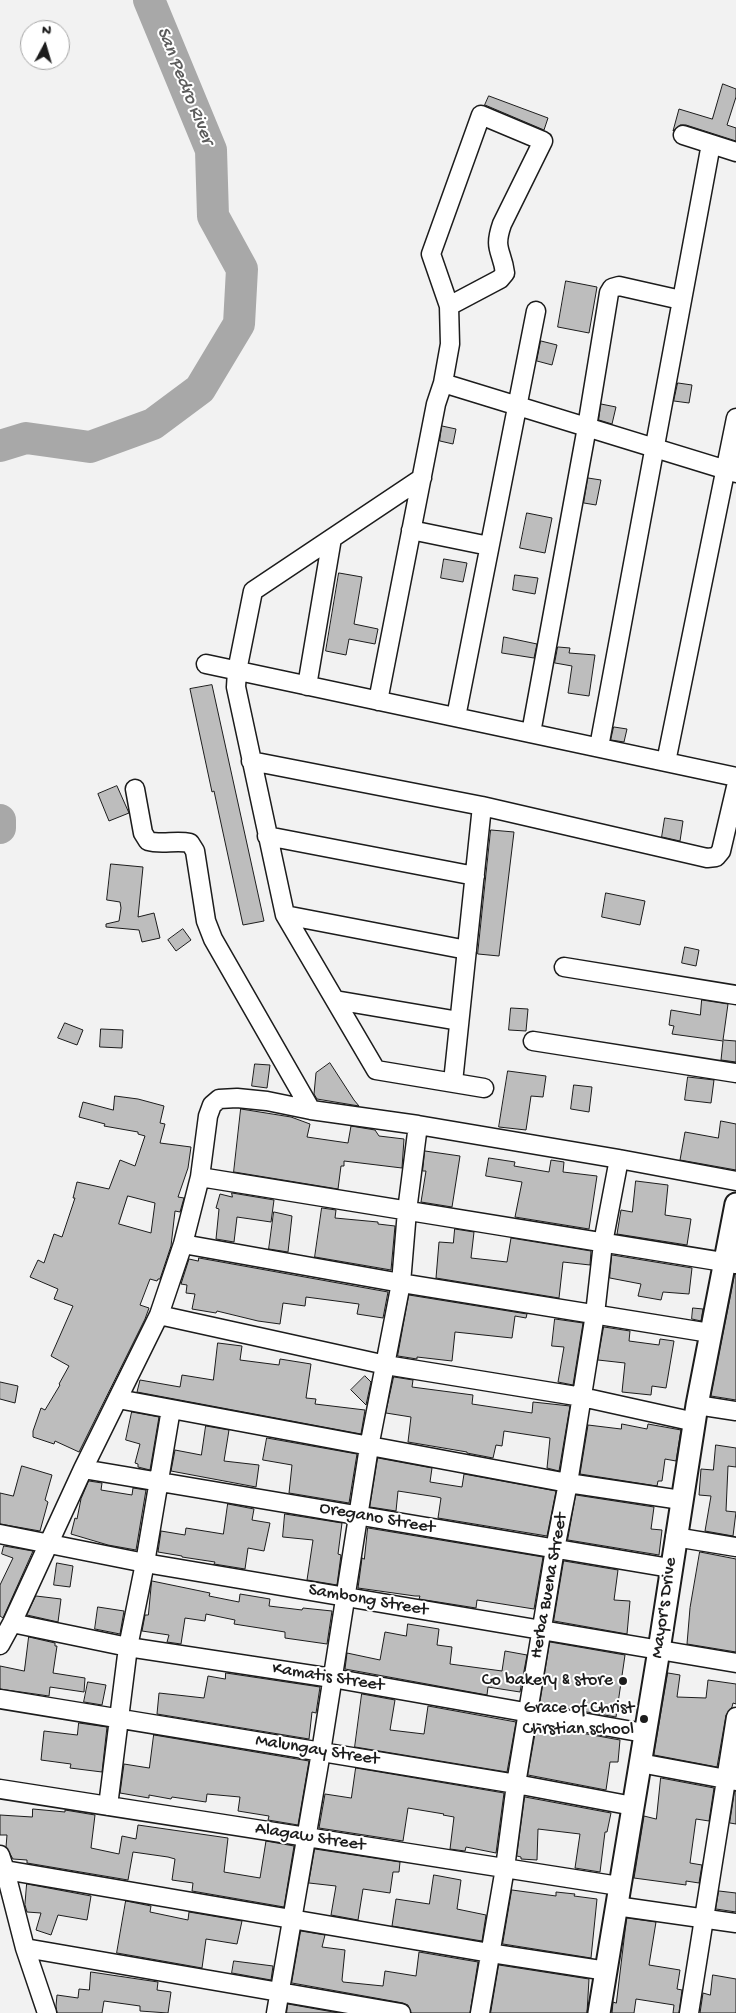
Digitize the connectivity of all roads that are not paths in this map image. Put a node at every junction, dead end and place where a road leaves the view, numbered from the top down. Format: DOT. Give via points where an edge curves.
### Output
graph roads {
  1 [pos="683,135"];
  2 [pos="711,144"];
  3 [pos="736,152"];
  4 [pos="682,300"];
  5 [pos="449,306"];
  6 [pos="536,311"];
  7 [pos="443,383"];
  8 [pos="517,405"];
  9 [pos="736,418"];
  10 [pos="587,427"];
  11 [pos="654,447"];
  12 [pos="731,471"];
  13 [pos="422,478"];
  14 [pos="412,530"];
  15 [pos="332,538"];
  16 [pos="489,546"];
  17 [pos="206,664"];
  18 [pos="237,671"];
  19 [pos="307,686"];
  20 [pos="378,701"];
  21 [pos="456,717"];
  22 [pos="531,733"];
  23 [pos="599,748"];
  24 [pos="251,761"];
  25 [pos="666,762"];
  26 [pos="736,777"];
  27 [pos="736,787"];
  28 [pos="135,789"];
  29 [pos="482,806"];
  30 [pos="267,836"];
  31 [pos="475,876"];
  32 [pos="285,915"];
  33 [pos="467,950"];
  34 [pos="564,967"];
  35 [pos="736,995"];
  36 [pos="335,1000"];
  37 [pos="459,1021"];
  38 [pos="533,1041"];
  39 [pos="736,1073"];
  40 [pos="453,1082"];
  41 [pos="484,1088"];
  42 [pos="311,1110"];
  43 [pos="418,1126"];
  44 [pos="619,1159"];
  45 [pos="200,1176"];
  46 [pos="736,1181"];
  47 [pos="736,1204"];
  48 [pos="407,1211"];
  49 [pos="604,1243"];
  50 [pos="183,1244"];
  51 [pos="730,1263"];
  52 [pos="401,1283"];
  53 [pos="595,1314"];
  54 [pos="159,1315"];
  55 [pos="710,1333"];
  56 [pos="386,1365"];
  57 [pos="582,1397"];
  58 [pos="118,1399"];
  59 [pos="171,1409"];
  60 [pos="736,1410"];
  61 [pos="696,1414"];
  62 [pos="368,1447"];
  63 [pos="83,1469"];
  64 [pos="158,1482"];
  65 [pos="568,1483"];
  66 [pos="681,1500"];
  67 [pos="358,1516"];
  68 [pos="0,1534"];
  69 [pos="675,1537"];
  70 [pos="48,1544"];
  71 [pos="736,1547"];
  72 [pos="555,1549"];
  73 [pos="145,1563"];
  74 [pos="670,1568"];
  75 [pos="345,1598"];
  76 [pos="12,1623"];
  77 [pos="541,1630"];
  78 [pos="0,1645"];
  79 [pos="128,1647"];
  80 [pos="659,1650"];
  81 [pos="736,1663"];
  82 [pos="332,1678"];
  83 [pos="0,1699"];
  84 [pos="529,1712"];
  85 [pos="736,1717"];
  86 [pos="118,1718"];
  87 [pos="644,1733"];
  88 [pos="321,1752"];
  89 [pos="640,1763"];
  90 [pos="731,1779"];
  91 [pos="516,1784"];
  92 [pos="0,1788"];
  93 [pos="108,1806"];
  94 [pos="633,1806"];
  95 [pos="306,1837"];
  96 [pos="3,1862"];
  97 [pos="505,1868"];
  98 [pos="618,1896"];
  99 [pos="704,1918"];
  100 [pos="293,1919"];
  101 [pos="736,1923"];
  102 [pos="25,1948"];
  103 [pos="490,1953"];
  104 [pos="607,1971"];
  105 [pos="281,1992"];
  106 [pos="47,2013"];
  107 [pos="276,2013"];
  108 [pos="401,2013"];
  109 [pos="480,2013"];
  110 [pos="599,2013"];
  111 [pos="690,2013"];
  1 -- 2 [label="street"];
  2 -- 3 [label="street"];
  2 -- 4 [label="street"];
  4 -- 10 [label="street" via="618,286 608,293"];
  4 -- 11 [label="street"];
  5 -- 5 [label="street" via="500,279 505,272 498,236 543,141 481,115 431,254"];
  5 -- 7 [label="street" via="450,344"];
  6 -- 8 [label="street"];
  7 -- 8 [label="street"];
  7 -- 13 [label="street"];
  8 -- 10 [label="street"];
  8 -- 16 [label="street"];
  9 -- 12 [label="street"];
  10 -- 11 [label="street"];
  10 -- 22 [label="street"];
  11 -- 12 [label="street"];
  11 -- 23 [label="street"];
  12 -- 25 [label="street"];
  13 -- 14 [label="street"];
  13 -- 15 [label="street"];
  14 -- 16 [label="street"];
  14 -- 20 [label="street"];
  15 -- 18 [label="street" via="253,591"];
  15 -- 19 [label="street"];
  16 -- 21 [label="street"];
  17 -- 18 [label="street"];
  18 -- 19 [label="street"];
  18 -- 24 [label="street" via="236,687"];
  19 -- 20 [label="street"];
  20 -- 21 [label="street"];
  21 -- 22 [label="street"];
  22 -- 23 [label="street"];
  23 -- 25 [label="street"];
  24 -- 29 [label="street"];
  24 -- 30 [label="street"];
  25 -- 26 [label="street"];
  27 -- 29 [label="street" via="722,851 716,857 707,858"];
  28 -- 42 [label="street" via="143,833 148,841 190,843 195,851 206,921 213,939"];
  29 -- 31 [label="street"];
  30 -- 31 [label="street"];
  30 -- 32 [label="street"];
  31 -- 33 [label="street"];
  32 -- 33 [label="street"];
  32 -- 36 [label="street"];
  33 -- 37 [label="street"];
  34 -- 35 [label="street"];
  36 -- 37 [label="street"];
  36 -- 40 [label="street" via="376,1070"];
  37 -- 40 [label="street"];
  38 -- 39 [label="street"];
  40 -- 41 [label="street"];
  42 -- 43 [label="street"];
  42 -- 45 [label="street" via="267,1101 219,1099 212,1105 208,1116"];
  43 -- 44 [label="street"];
  43 -- 48 [label="street"];
  44 -- 46 [label="street"];
  44 -- 49 [label="street, Herba Buena Street"];
  45 -- 48 [label="street"];
  45 -- 50 [label="street"];
  47 -- 51 [label="street, Mayor's Drive"];
  48 -- 49 [label="street"];
  48 -- 52 [label="street"];
  49 -- 51 [label="street"];
  49 -- 53 [label="street, Herba Buena Street"];
  50 -- 52 [label="street"];
  50 -- 54 [label="street"];
  51 -- 55 [label="street, Mayor's Drive"];
  52 -- 53 [label="street"];
  52 -- 56 [label="street"];
  53 -- 55 [label="street"];
  53 -- 57 [label="street, Herba Buena Street"];
  54 -- 56 [label="street"];
  54 -- 58 [label="street"];
  55 -- 61 [label="street, Mayor's Drive"];
  56 -- 57 [label="street"];
  56 -- 62 [label="street"];
  57 -- 61 [label="street"];
  57 -- 65 [label="street, Herba Buena Street"];
  58 -- 59 [label="street"];
  58 -- 63 [label="street"];
  59 -- 62 [label="street"];
  59 -- 64 [label="street"];
  60 -- 61 [label="street"];
  61 -- 66 [label="street, Mayor's Drive"];
  62 -- 65 [label="street"];
  62 -- 67 [label="street"];
  63 -- 64 [label="street, Oregano Street"];
  63 -- 70 [label="street"];
  64 -- 67 [label="street, Oregano Street"];
  64 -- 73 [label="street"];
  65 -- 66 [label="street"];
  65 -- 72 [label="street, Herba Buena Street"];
  66 -- 69 [label="street, Mayor's Drive"];
  67 -- 72 [label="street, Oregano Street"];
  67 -- 75 [label="street"];
  68 -- 70 [label="street, Sambong Street"];
  69 -- 71 [label="street"];
  69 -- 74 [label="street, Mayor's Drive"];
  70 -- 73 [label="street, Sambong Street"];
  70 -- 76 [label="street"];
  72 -- 74 [label="street, Oregano Street"];
  72 -- 77 [label="street, Herba Buena Street"];
  73 -- 75 [label="street, Sambong Street"];
  73 -- 79 [label="street"];
  74 -- 80 [label="street, Mayor's Drive"];
  75 -- 77 [label="street, Sambong Street"];
  75 -- 82 [label="street"];
  76 -- 78 [label="street"];
  76 -- 79 [label="street, Kamatis Street"];
  77 -- 80 [label="street, Sambong Street"];
  77 -- 84 [label="street, Herba Buena Street"];
  79 -- 82 [label="street, Kamatis Street"];
  79 -- 86 [label="street"];
  80 -- 81 [label="street, Sambong Street"];
  80 -- 87 [label="street, Mayor's Drive"];
  82 -- 84 [label="street, Kamatis Street"];
  82 -- 88 [label="street"];
  83 -- 86 [label="street, Malungay Street"];
  84 -- 87 [label="street, Kamatis Street"];
  84 -- 91 [label="street, Herba Buena Street"];
  85 -- 90 [label="street"];
  86 -- 88 [label="street, Malungay Street"];
  86 -- 93 [label="street"];
  87 -- 89 [label="street, Mayor's Drive"];
  88 -- 91 [label="street, Malungay Street"];
  88 -- 95 [label="street"];
  89 -- 90 [label="street"];
  89 -- 94 [label="street, Mayor's Drive"];
  90 -- 99 [label="street"];
  91 -- 94 [label="street, Malungay Street"];
  91 -- 97 [label="street, Herba Buena Street"];
  92 -- 93 [label="street, Alagaw Street"];
  93 -- 95 [label="street, Alagaw Street"];
  94 -- 98 [label="street, Mayor's Drive"];
  95 -- 97 [label="street, Alagaw Street"];
  95 -- 100 [label="street"];
  96 -- 100 [label="street"];
  96 -- 102 [label="street"];
  97 -- 98 [label="street, Alagaw Street"];
  97 -- 103 [label="street, Herba Buena Street"];
  98 -- 99 [label="street, Alagaw Street"];
  98 -- 104 [label="street, Mayor's Drive"];
  99 -- 101 [label="street, Alagaw Street"];
  99 -- 111 [label="street"];
  100 -- 103 [label="street"];
  100 -- 105 [label="street"];
  102 -- 105 [label="street"];
  102 -- 106 [label="street"];
  103 -- 104 [label="street"];
  103 -- 109 [label="street, Herba Buena Street"];
  104 -- 110 [label="street, Mayor's Drive"];
  105 -- 107 [label="street"];
  105 -- 108 [label="street"];
}
